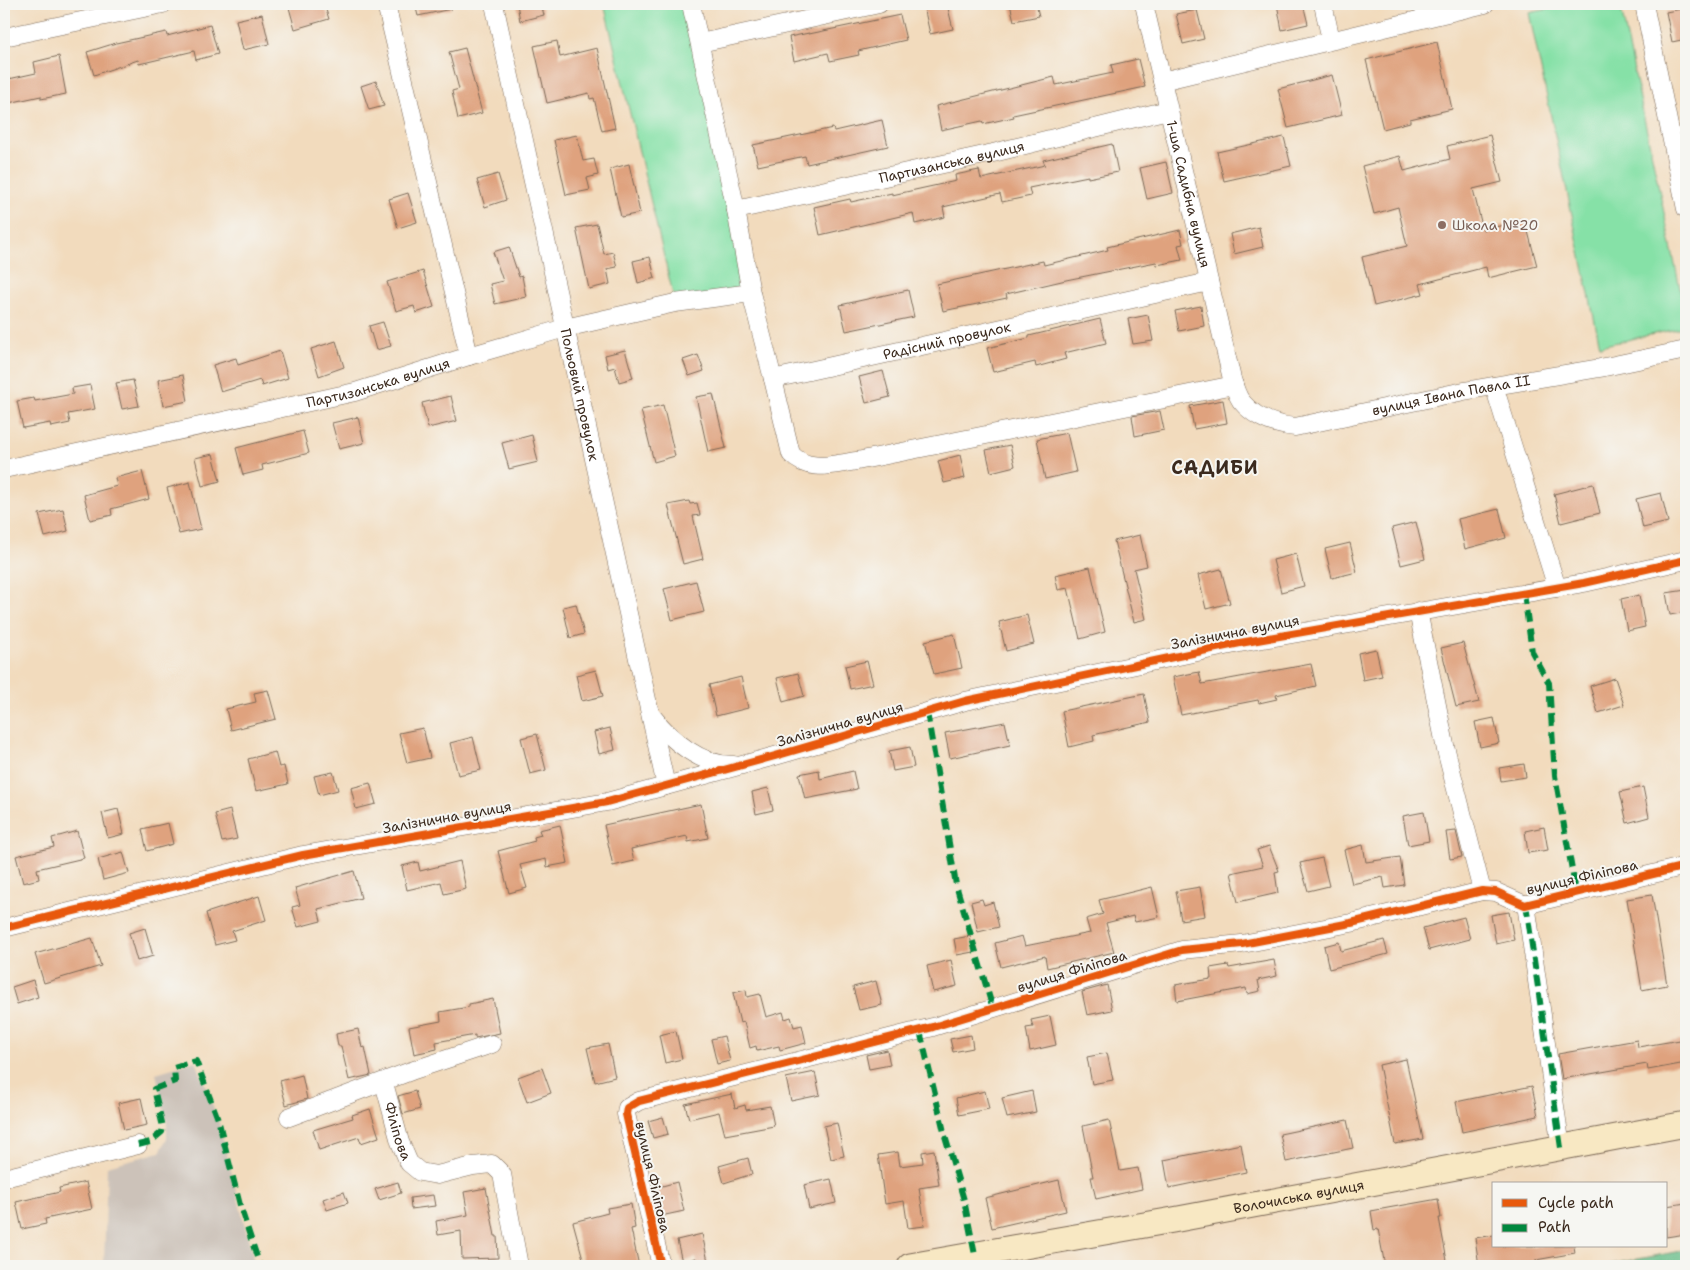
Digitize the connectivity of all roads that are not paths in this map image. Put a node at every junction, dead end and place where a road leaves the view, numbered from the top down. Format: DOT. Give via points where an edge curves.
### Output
graph roads {
  1 [pos="162,4"];
  2 [pos="386,4"];
  3 [pos="494,4"];
  4 [pos="691,4"];
  5 [pos="879,4"];
  6 [pos="1144,4"];
  7 [pos="1323,4"];
  8 [pos="1485,4"];
  9 [pos="1649,5"];
  10 [pos="4,37"];
  11 [pos="1330,40"];
  12 [pos="700,43"];
  13 [pos="1162,81"];
  14 [pos="1168,110"];
  15 [pos="1682,171"];
  16 [pos="1686,209"];
  17 [pos="736,210"];
  18 [pos="1209,282"];
  19 [pos="751,293"];
  20 [pos="565,328"];
  21 [pos="1686,350"];
  22 [pos="469,356"];
  23 [pos="773,380"];
  24 [pos="1234,385"];
  25 [pos="1494,386"];
  26 [pos="4,470"];
  27 [pos="1686,560"];
  28 [pos="1557,588"];
  29 [pos="1418,611"];
  30 [pos="650,713"];
  31 [pos="746,764"];
  32 [pos="666,786"];
  33 [pos="1686,866"];
  34 [pos="1482,890"];
  35 [pos="1526,904"];
  36 [pos="4,928"];
  37 [pos="492,1044"];
  38 [pos="384,1083"];
  39 [pos="289,1118"];
  40 [pos="1686,1124"];
  41 [pos="138,1145"];
  42 [pos="1561,1148"];
  43 [pos="4,1178"];
  44 [pos="519,1266"];
  45 [pos="661,1266"];
  46 [pos="910,1266"];
  1 -- 10 [label="street"];
  2 -- 22 [label="street"];
  3 -- 20 [label="street, Польовий провулок"];
  4 -- 12 [label="street"];
  5 -- 12 [label="street"];
  6 -- 13 [label="street, 1-ша Садибна вулиця"];
  7 -- 11 [label="street"];
  8 -- 11 [label="street"];
  9 -- 15 [label="street"];
  11 -- 13 [label="street"];
  12 -- 17 [label="street"];
  13 -- 14 [label="street, 1-ша Садибна вулиця"];
  14 -- 17 [label="street, Партизанська вулиця"];
  14 -- 18 [label="street, 1-ша Садибна вулиця"];
  15 -- 16 [label="street"];
  17 -- 19 [label="street"];
  18 -- 23 [label="street, Радісний провулок"];
  18 -- 24 [label="street, 1-ша Садибна вулиця"];
  19 -- 20 [label="street, Партизанська вулиця" via="675,303"];
  19 -- 23 [label="street"];
  20 -- 22 [label="street, Партизанська вулиця"];
  20 -- 30 [label="street, Польовий провулок"];
  21 -- 25 [label="street, вулиця Івана Павла II"];
  22 -- 26 [label="street, Партизанська вулиця" via="355,392"];
  23 -- 24 [label="street" via="791,454 798,461 812,466 857,461"];
  24 -- 25 [label="street, вулиця Івана Павла II" via="1240,400 1253,412 1278,425 1295,426"];
  25 -- 28 [label="street"];
  27 -- 28 [label="street, Залізнична вулиця"];
  28 -- 29 [label="street, Залізнична вулиця"];
  29 -- 31 [label="street, Залізнична вулиця" via="1240,643 965,701"];
  29 -- 34 [label="street" via="1446,750"];
  30 -- 31 [label="street" via="665,733 704,758 721,765"];
  30 -- 32 [label="street, Польовий провулок"];
  31 -- 32 [label="street, Залізнична вулиця"];
  32 -- 36 [label="street, Залізнична вулиця" via="607,802 303,855"];
  33 -- 35 [label="street, вулиця Філіпова"];
  34 -- 35 [label="street, вулиця Філіпова"];
  34 -- 45 [label="street, вулиця Філіпова" via="1350,923 1242,944 1182,950 933,1027 632,1104 626,1114"];
  35 -- 42 [label="street"];
  37 -- 38 [label="street"];
  38 -- 39 [label="street"];
  38 -- 44 [label="street, Філіпова" via="409,1164 420,1172 437,1176 492,1164 502,1174"];
  40 -- 42 [label="main road, Волочиська вулиця"];
  41 -- 43 [label="street"];
  42 -- 46 [label="main road, Волочиська вулиця"];
}
